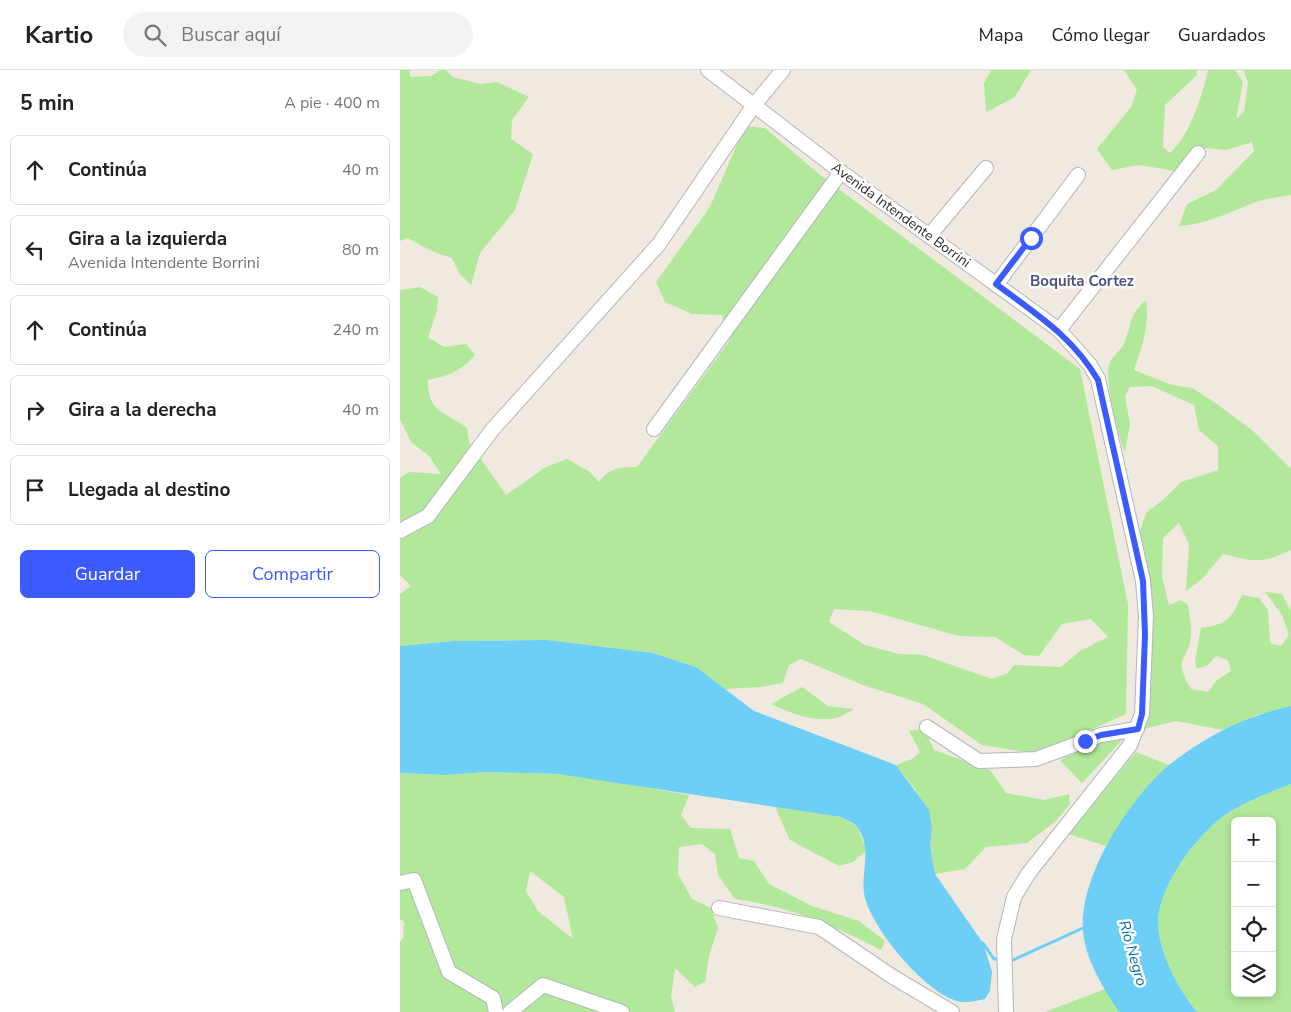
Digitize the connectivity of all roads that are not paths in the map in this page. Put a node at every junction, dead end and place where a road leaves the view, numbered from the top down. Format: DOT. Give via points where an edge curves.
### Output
graph roads {
  1 [pos="708,70"];
  2 [pos="783,70"];
  3 [pos="754,105"];
  4 [pos="1198,153"];
  5 [pos="986,168"];
  6 [pos="841,172"];
  7 [pos="1078,175"];
  8 [pos="929,236"];
  9 [pos="996,284"];
  10 [pos="1059,330"];
  11 [pos="654,429"];
  12 [pos="400,531"];
  13 [pos="927,727"];
  14 [pos="1138,729"];
  15 [pos="400,883"];
  16 [pos="719,908"];
  17 [pos="496,1012"];
  18 [pos="510,1012"];
  19 [pos="622,1012"];
  20 [pos="952,1012"];
  21 [pos="1006,1012"];
  1 -- 3 [label="street, Avenida Intendente Borrini"];
  2 -- 3 [label="street"];
  3 -- 6 [label="street, Avenida Intendente Borrini"];
  3 -- 12 [label="street" via="659,244 492,430 428,516"];
  4 -- 10 [label="street"];
  5 -- 8 [label="street"];
  6 -- 8 [label="street, Avenida Intendente Borrini"];
  6 -- 11 [label="street"];
  7 -- 9 [label="street"];
  8 -- 9 [label="street, Avenida Intendente Borrini"];
  9 -- 10 [label="street, Avenida Intendente Borrini"];
  10 -- 14 [label="street, Avenida Intendente Borrini" via="1090,365 1098,380 1143,581 1142,714"];
  13 -- 14 [label="street" via="979,761 1036,759 1101,735"];
  14 -- 21 [label="street, Avenida Intendente Borrini" via="1130,745 1028,874 1014,897 1004,939"];
  15 -- 17 [label="street" via="414,880 449,972 494,998"];
  16 -- 20 [label="street" via="820,927"];
  18 -- 19 [label="street" via="543,985"];
}
